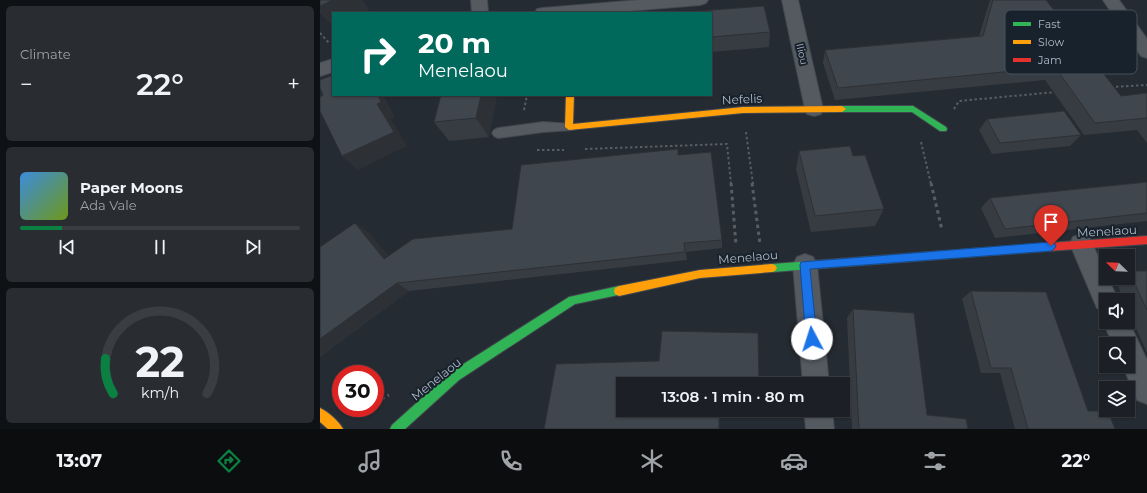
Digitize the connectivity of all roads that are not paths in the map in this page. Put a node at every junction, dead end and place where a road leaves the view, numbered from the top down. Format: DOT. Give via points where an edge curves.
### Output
graph roads {
  1 [pos="480,0"];
  2 [pos="700,0"];
  3 [pos="790,0"];
  4 [pos="1112,0"];
  5 [pos="1119,10"];
  6 [pos="480,12"];
  7 [pos="555,12"];
  8 [pos="1137,37"];
  9 [pos="1147,52"];
  10 [pos="332,65"];
  11 [pos="320,70"];
  12 [pos="570,96"];
  13 [pos="814,109"];
  14 [pos="569,126"];
  15 [pos="943,129"];
  16 [pos="498,133"];
  17 [pos="1147,240"];
  18 [pos="1081,244"];
  19 [pos="805,265"];
  20 [pos="1103,293"];
  21 [pos="1135,363"];
  22 [pos="815,377"];
  23 [pos="1147,390"];
  24 [pos="320,414"];
  25 [pos="819,417"];
  26 [pos="337,429"];
  27 [pos="396,429"];
  28 [pos="820,429"];
  1 -- 6 [label="street"];
  2 -- 7 [label="street"];
  3 -- 13 [label="street, Iliou"];
  4 -- 5 [label="street"];
  8 -- 9 [label="street"];
  10 -- 11 [label="street"];
  12 -- 14 [label="street"];
  13 -- 14 [label="street, Nefelis" via="743,110"];
  13 -- 15 [label="street, Nefelis" via="913,109"];
  14 -- 16 [label="lane"];
  17 -- 18 [label="street, Menelaou"];
  18 -- 19 [label="street, Menelaou"];
  18 -- 20 [label="street"];
  19 -- 22 [label="street"];
  19 -- 27 [label="street, Menelaou" via="700,274 573,300 455,376"];
  21 -- 23 [label="street"];
  24 -- 26 [label="street"];
  25 -- 28 [label="street"];
}
